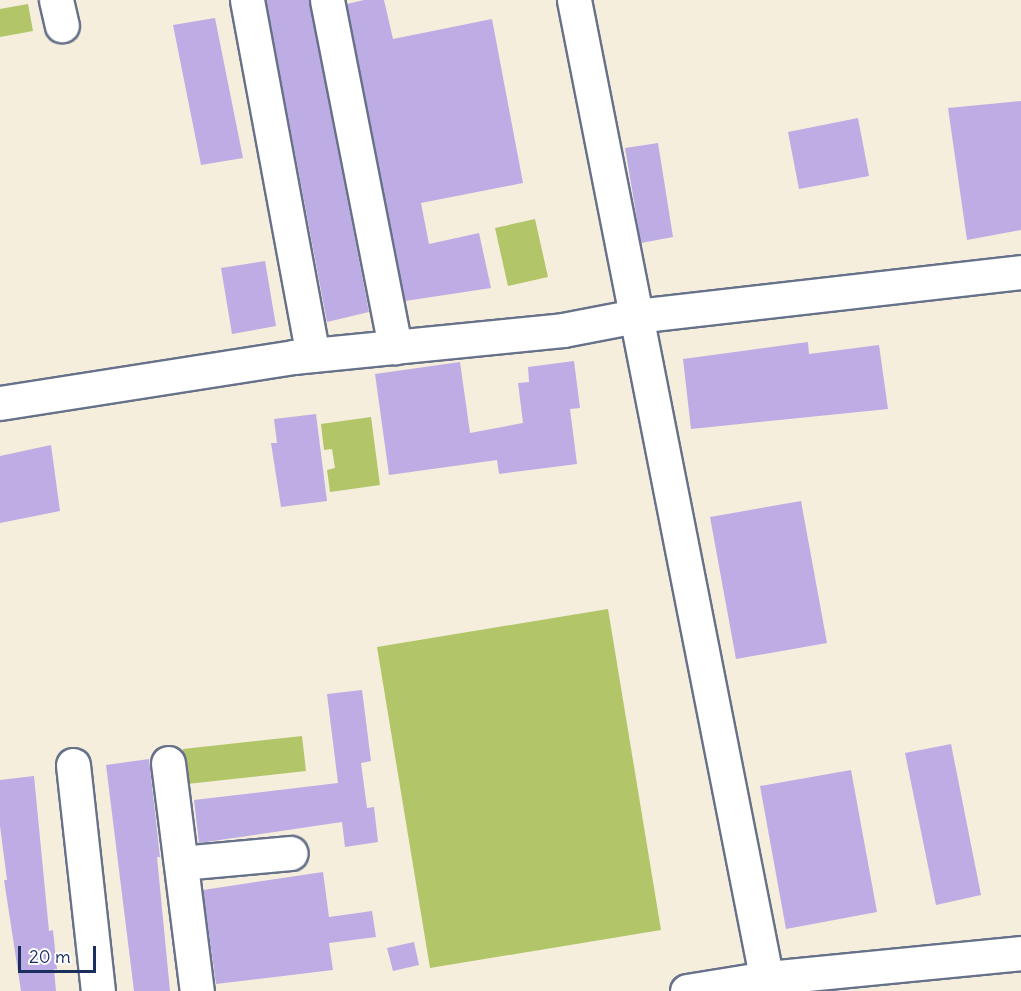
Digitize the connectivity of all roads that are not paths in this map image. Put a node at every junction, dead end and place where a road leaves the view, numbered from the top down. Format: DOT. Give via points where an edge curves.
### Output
graph roads {
  1 [pos="247,0"];
  2 [pos="327,0"];
  3 [pos="574,0"];
  4 [pos="1021,272"];
  5 [pos="636,316"];
  6 [pos="395,347"];
  7 [pos="313,355"];
  8 [pos="0,403"];
  9 [pos="168,763"];
  10 [pos="73,765"];
  11 [pos="291,853"];
  12 [pos="181,863"];
  13 [pos="1021,952"];
  14 [pos="768,985"];
  15 [pos="98,991"];
  16 [pos="197,991"];
  17 [pos="687,991"];
  1 -- 7 [label="street"];
  2 -- 6 [label="street"];
  3 -- 5 [label="street"];
  4 -- 5 [label="street"];
  5 -- 6 [label="street" via="563,330"];
  5 -- 14 [label="street"];
  6 -- 7 [label="street"];
  7 -- 8 [label="street"];
  9 -- 12 [label="street"];
  10 -- 15 [label="street"];
  11 -- 12 [label="street"];
  12 -- 16 [label="street"];
  13 -- 14 [label="street"];
  14 -- 17 [label="street"];
}
